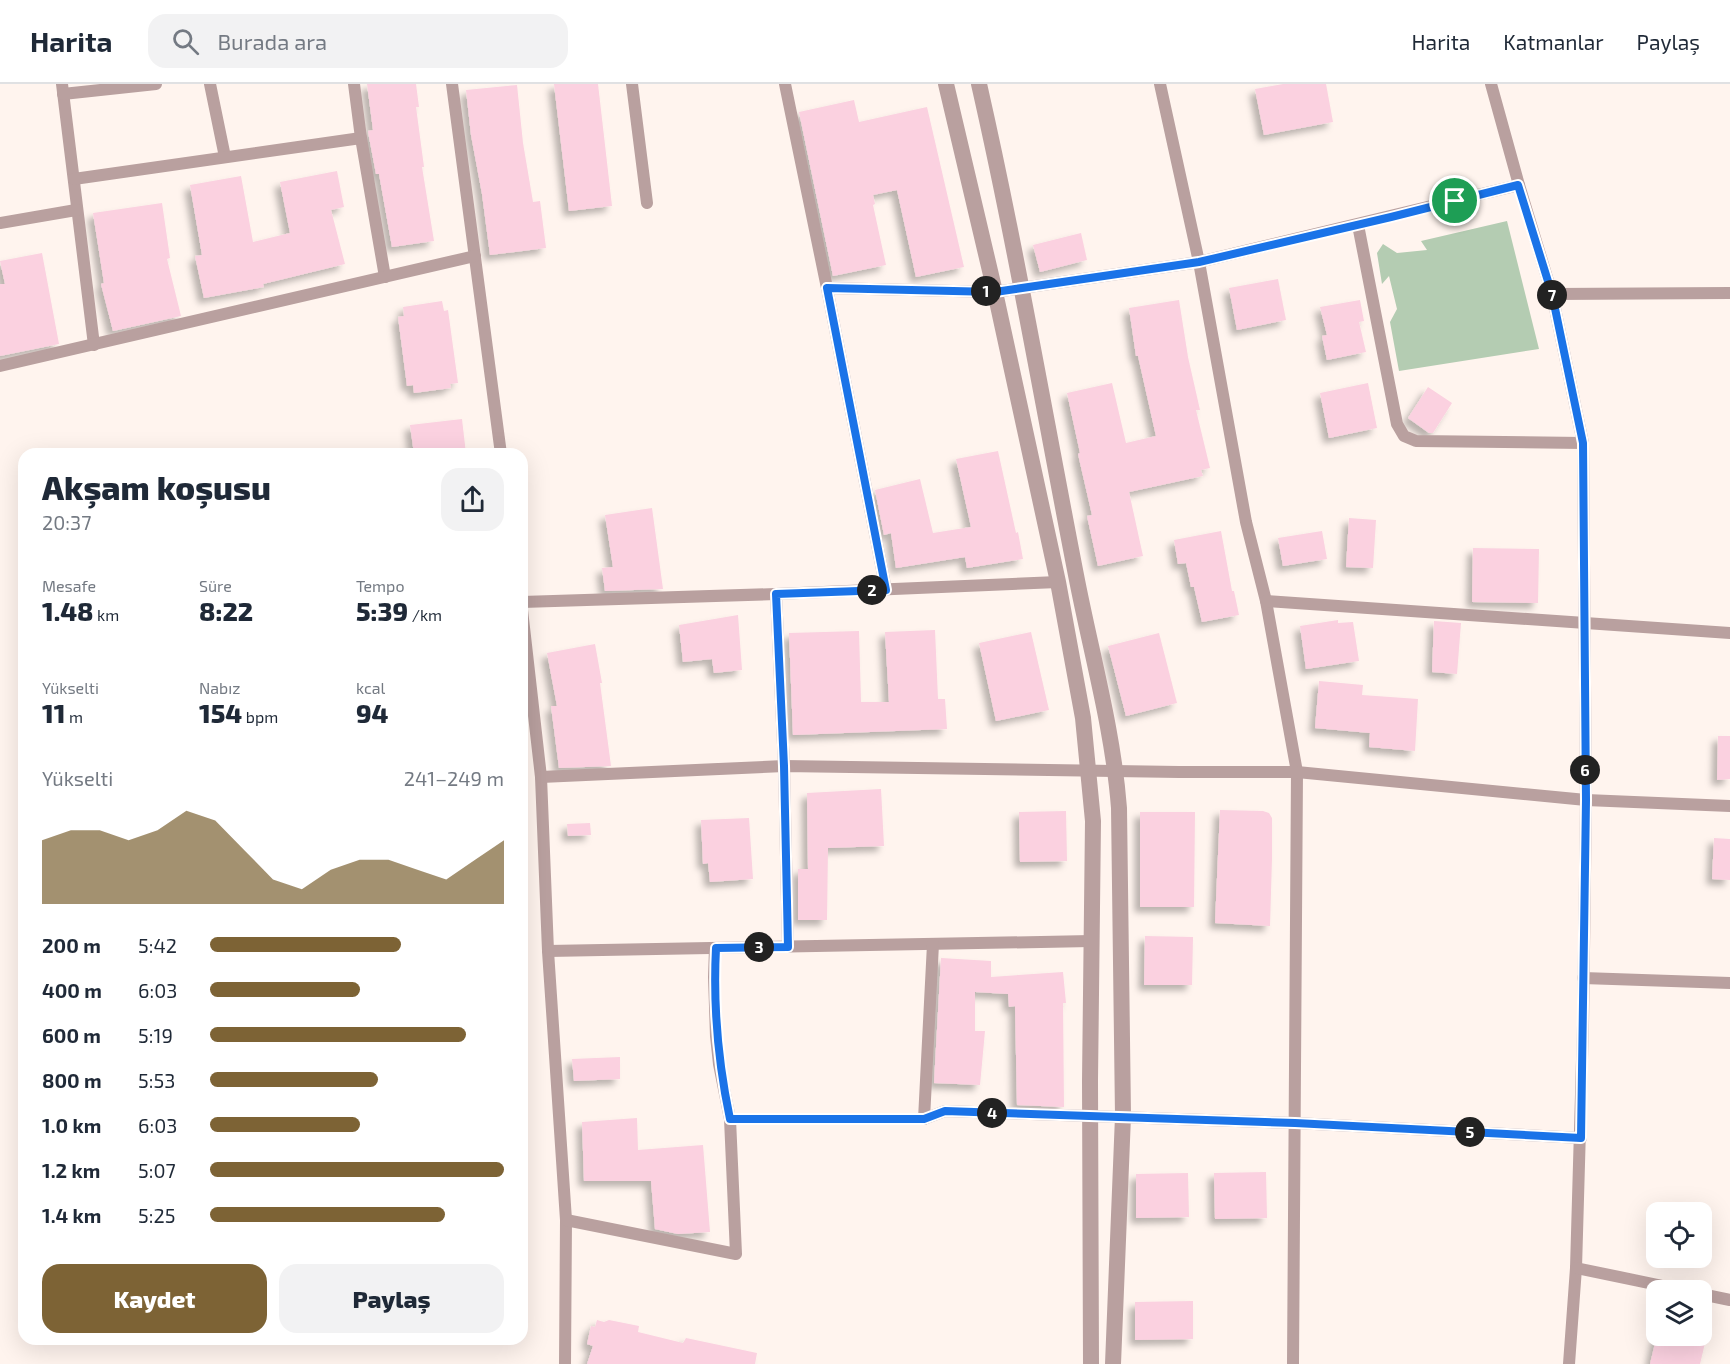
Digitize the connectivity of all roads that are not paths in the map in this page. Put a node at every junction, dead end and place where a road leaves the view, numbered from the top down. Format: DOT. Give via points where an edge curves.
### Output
graph roads {
  1 [pos="156,84"];
  2 [pos="210,84"];
  3 [pos="354,84"];
  4 [pos="452,84"];
  5 [pos="632,84"];
  6 [pos="785,84"];
  7 [pos="946,84"];
  8 [pos="979,84"];
  9 [pos="1160,84"];
  10 [pos="1491,84"];
  11 [pos="62,89"];
  12 [pos="360,138"];
  13 [pos="225,157"];
  14 [pos="74,179"];
  15 [pos="1518,185"];
  16 [pos="647,203"];
  17 [pos="76,210"];
  18 [pos="0,223"];
  19 [pos="1358,225"];
  20 [pos="475,256"];
  21 [pos="1199,262"];
  22 [pos="385,277"];
  23 [pos="1022,287"];
  24 [pos="827,288"];
  25 [pos="995,292"];
  26 [pos="1730,293"];
  27 [pos="1552,294"];
  28 [pos="94,345"];
  29 [pos="0,366"];
  30 [pos="1583,443"];
  31 [pos="500,448"];
  32 [pos="1058,582"];
  33 [pos="886,590"];
  34 [pos="776,594"];
  35 [pos="1266,601"];
  36 [pos="528,602"];
  37 [pos="1583,622"];
  38 [pos="1730,633"];
  39 [pos="528,663"];
  40 [pos="784,766"];
  41 [pos="1116,770"];
  42 [pos="1088,771"];
  43 [pos="1297,772"];
  44 [pos="541,777"];
  45 [pos="1586,800"];
  46 [pos="1730,806"];
  47 [pos="1091,941"];
  48 [pos="933,944"];
  49 [pos="788,947"];
  50 [pos="716,948"];
  51 [pos="548,951"];
  52 [pos="1583,978"];
  53 [pos="1730,983"];
  54 [pos="1090,1116"];
  55 [pos="1123,1116"];
  56 [pos="730,1119"];
  57 [pos="924,1119"];
  58 [pos="1295,1123"];
  59 [pos="1581,1138"];
  60 [pos="566,1220"];
  61 [pos="1576,1268"];
  62 [pos="1646,1283"];
  63 [pos="1712,1296"];
  64 [pos="1730,1300"];
  65 [pos="565,1364"];
  66 [pos="1090,1364"];
  67 [pos="1113,1364"];
  68 [pos="1293,1364"];
  69 [pos="1569,1364"];
  1 -- 11 [label="street"];
  2 -- 13 [label="street"];
  3 -- 12 [label="street"];
  4 -- 20 [label="street"];
  5 -- 16 [label="street"];
  6 -- 24 [label="street"];
  7 -- 25 [label="street"];
  8 -- 23 [label="street"];
  9 -- 21 [label="street"];
  10 -- 15 [label="street"];
  11 -- 14 [label="street"];
  12 -- 13 [label="street"];
  12 -- 22 [label="street"];
  13 -- 14 [label="street"];
  14 -- 17 [label="street"];
  15 -- 19 [label="street"];
  15 -- 27 [label="street"];
  17 -- 18 [label="street"];
  17 -- 28 [label="street"];
  19 -- 21 [label="street"];
  19 -- 30 [label="street" via="1397,424 1404,436 1416,441"];
  20 -- 22 [label="street"];
  20 -- 31 [label="street"];
  21 -- 23 [label="street"];
  21 -- 35 [label="street" via="1246,522"];
  22 -- 28 [label="street"];
  23 -- 25 [label="street"];
  23 -- 41 [label="street"];
  24 -- 25 [label="street"];
  24 -- 33 [label="street"];
  25 -- 32 [label="street"];
  26 -- 27 [label="street"];
  27 -- 30 [label="street"];
  28 -- 29 [label="street"];
  30 -- 37 [label="street"];
  32 -- 33 [label="street"];
  32 -- 42 [label="street" via="1083,718"];
  33 -- 34 [label="street"];
  34 -- 36 [label="street"];
  34 -- 40 [label="street"];
  35 -- 37 [label="street"];
  35 -- 43 [label="street"];
  37 -- 38 [label="street"];
  37 -- 45 [label="street"];
  39 -- 44 [label="street"];
  40 -- 42 [label="street"];
  40 -- 44 [label="street"];
  40 -- 49 [label="street"];
  41 -- 42 [label="street"];
  41 -- 43 [label="street"];
  41 -- 55 [label="street"];
  42 -- 47 [label="street" via="1093,821"];
  43 -- 45 [label="street"];
  43 -- 58 [label="street"];
  44 -- 51 [label="street"];
  45 -- 46 [label="street"];
  45 -- 52 [label="street"];
  47 -- 48 [label="street"];
  47 -- 54 [label="street"];
  48 -- 49 [label="street"];
  48 -- 57 [label="street"];
  49 -- 50 [label="street"];
  50 -- 51 [label="street"];
  50 -- 56 [label="street" via="716,1036"];
  51 -- 60 [label="street"];
  52 -- 53 [label="street"];
  52 -- 59 [label="street"];
  54 -- 55 [label="street"];
  54 -- 57 [label="street" via="945,1111"];
  54 -- 66 [label="street"];
  55 -- 58 [label="street"];
  55 -- 67 [label="street"];
  56 -- 57 [label="street"];
  56 -- 60 [label="street" via="735,1254"];
  58 -- 59 [label="street"];
  58 -- 68 [label="street"];
  59 -- 61 [label="street"];
  60 -- 65 [label="street"];
  61 -- 62 [label="street"];
  61 -- 69 [label="street"];
  63 -- 64 [label="street"];
}
